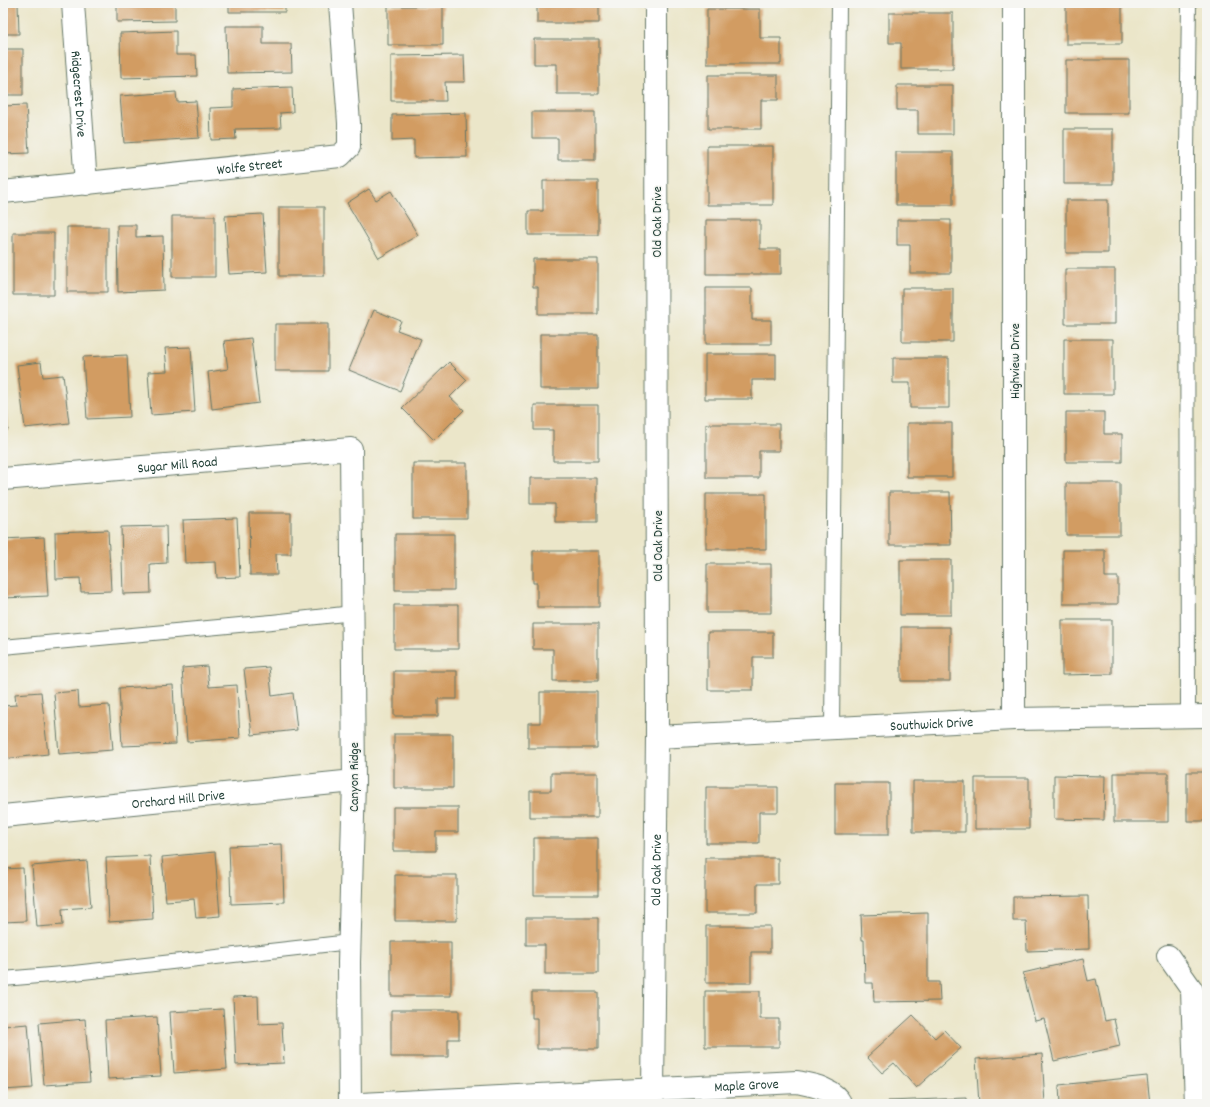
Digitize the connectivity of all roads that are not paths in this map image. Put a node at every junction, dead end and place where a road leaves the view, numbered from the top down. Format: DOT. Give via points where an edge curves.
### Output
graph roads {
  1 [pos="73,3"];
  2 [pos="340,3"];
  3 [pos="656,3"];
  4 [pos="839,3"];
  5 [pos="1014,3"];
  6 [pos="1189,3"];
  7 [pos="86,184"];
  8 [pos="3,192"];
  9 [pos="351,449"];
  10 [pos="3,479"];
  11 [pos="353,613"];
  12 [pos="3,647"];
  13 [pos="1198,717"];
  14 [pos="1014,719"];
  15 [pos="832,728"];
  16 [pos="657,738"];
  17 [pos="354,781"];
  18 [pos="3,816"];
  19 [pos="350,942"];
  20 [pos="1168,956"];
  21 [pos="3,979"];
  22 [pos="652,1090"];
  23 [pos="350,1104"];
  24 [pos="361,1104"];
  25 [pos="841,1104"];
  26 [pos="1196,1104"];
  1 -- 7 [label="street, Ridgecrest Drive"];
  2 -- 7 [label="street, Wolfe Street" via="349,147 340,156"];
  3 -- 16 [label="street, Old Oak Drive"];
  4 -- 15 [label="lane"];
  5 -- 14 [label="street, Highview Drive"];
  6 -- 13 [label="lane" via="1187,144"];
  7 -- 8 [label="street, Wolfe Street"];
  9 -- 10 [label="street, Sugar Mill Road"];
  9 -- 11 [label="street, Canyon Ridge"];
  11 -- 12 [label="lane"];
  11 -- 17 [label="street, Canyon Ridge"];
  13 -- 14 [label="street, Southwick Drive"];
  14 -- 15 [label="street, Southwick Drive"];
  15 -- 16 [label="street, Southwick Drive"];
  16 -- 22 [label="street, Old Oak Drive"];
  17 -- 18 [label="street, Orchard Hill Drive"];
  17 -- 19 [label="street, Canyon Ridge"];
  19 -- 21 [label="lane"];
  19 -- 23 [label="street, Canyon Ridge"];
  20 -- 26 [label="street" via="1192,990"];
  22 -- 24 [label="street, Maple Grove"];
  22 -- 25 [label="street, Maple Grove" via="797,1082 820,1086 834,1095"];
}
